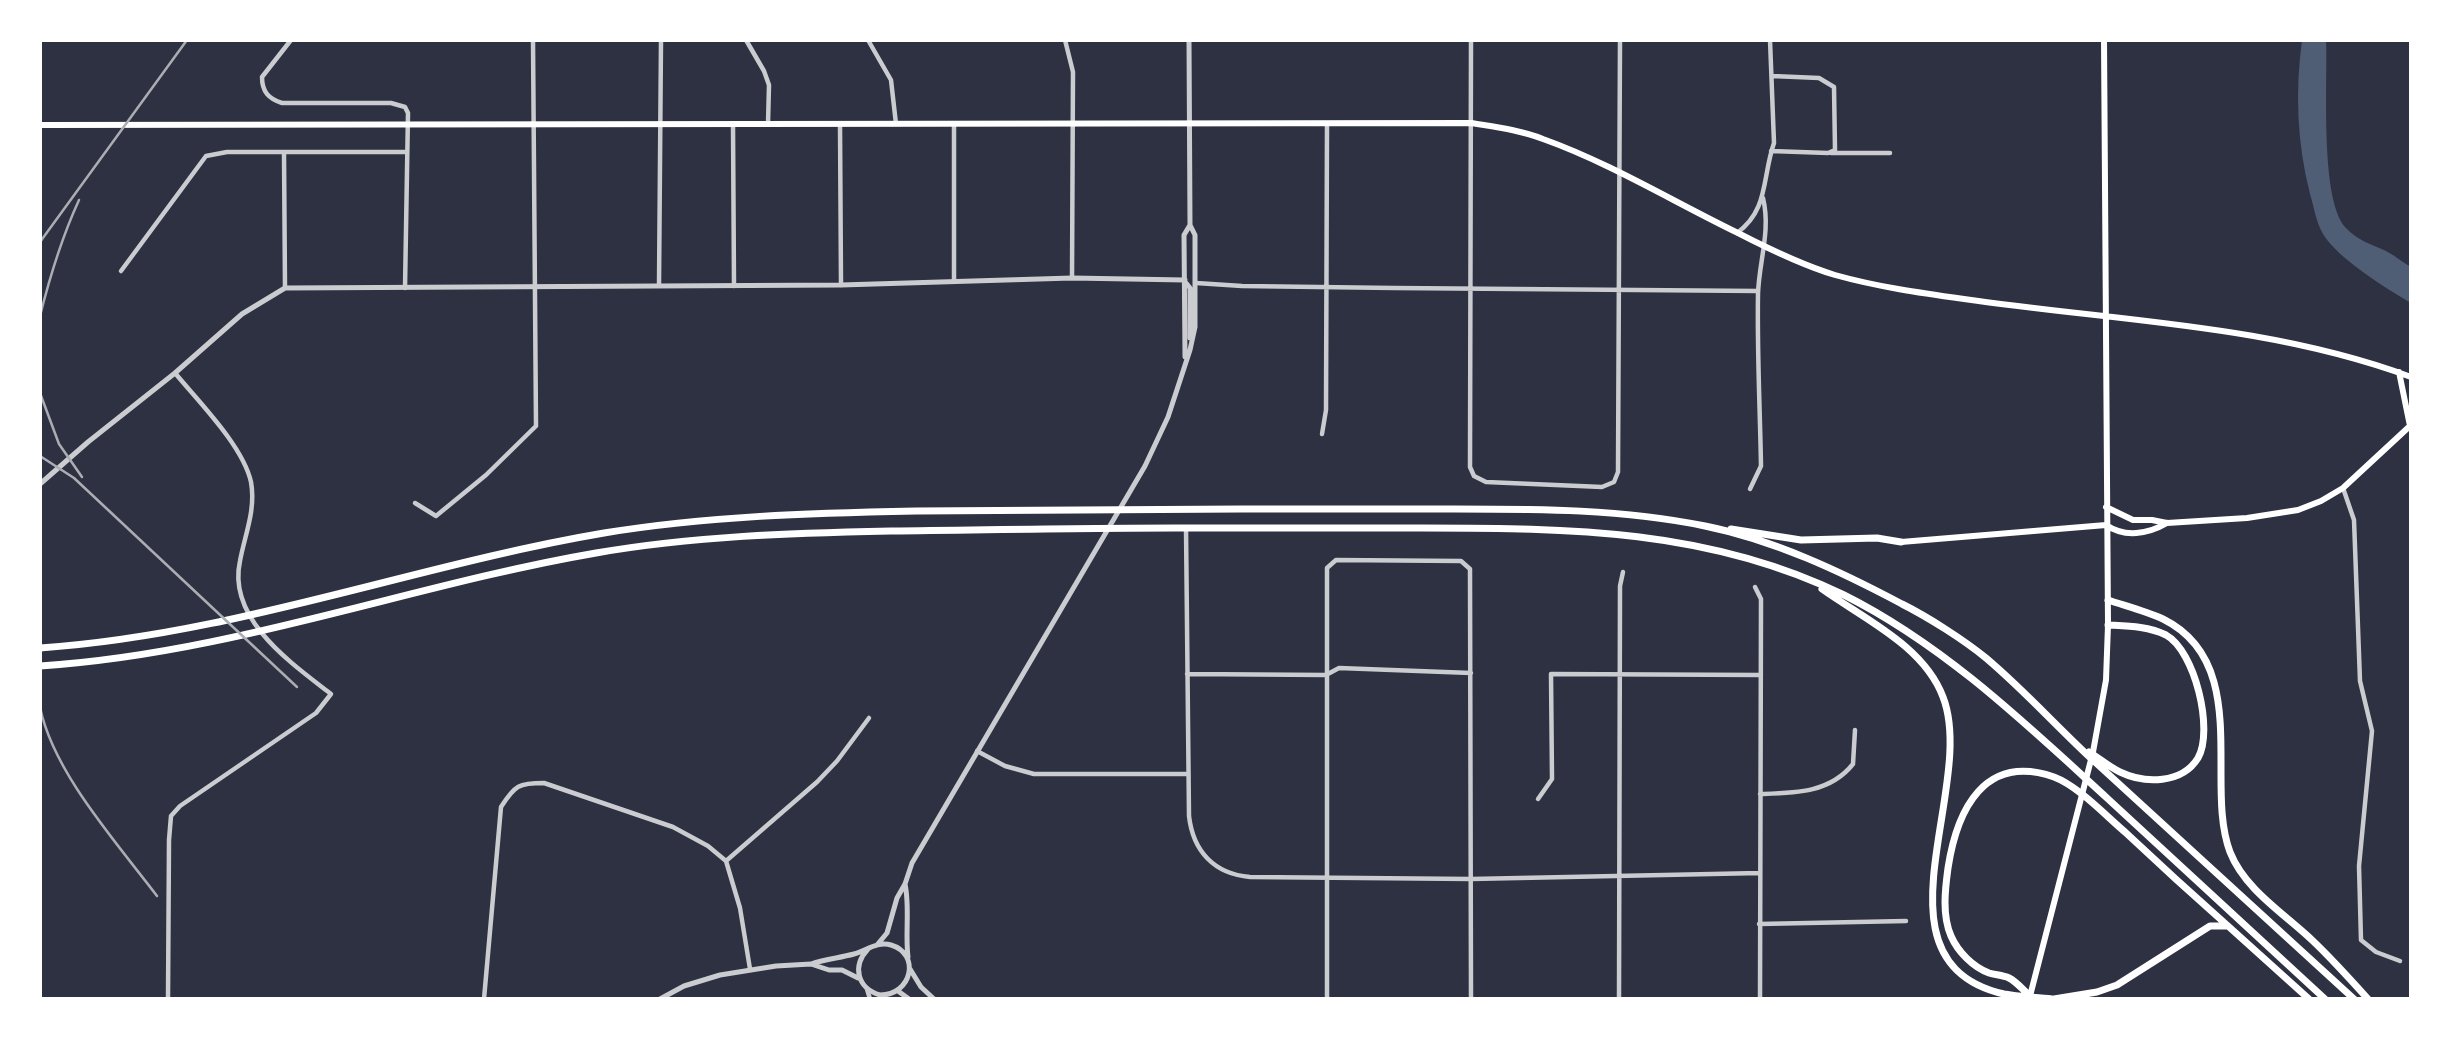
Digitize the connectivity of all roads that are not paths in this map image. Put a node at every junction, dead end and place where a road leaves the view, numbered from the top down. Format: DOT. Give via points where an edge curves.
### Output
graph roads {
  1 [pos="291,40"];
  2 [pos="533,40"];
  3 [pos="661,40"];
  4 [pos="746,40"];
  5 [pos="868,40"];
  6 [pos="1065,40"];
  7 [pos="1189,40"];
  8 [pos="1471,40"];
  9 [pos="1620,40"];
  10 [pos="1770,40"];
  11 [pos="2104,40"];
  12 [pos="1772,76"];
  13 [pos="1072,123"];
  14 [pos="1190,123"];
  15 [pos="1471,123"];
  16 [pos="534,124"];
  17 [pos="661,124"];
  18 [pos="733,124"];
  19 [pos="768,124"];
  20 [pos="840,124"];
  21 [pos="897,124"];
  22 [pos="954,124"];
  23 [pos="1327,124"];
  24 [pos="40,125"];
  25 [pos="409,125"];
  26 [pos="1771,151"];
  27 [pos="406,152"];
  28 [pos="284,153"];
  29 [pos="1828,153"];
  30 [pos="1890,153"];
  31 [pos="1620,173"];
  32 [pos="1763,198"];
  33 [pos="1190,225"];
  34 [pos="1737,233"];
  35 [pos="1765,247"];
  36 [pos="121,271"];
  37 [pos="1072,278"];
  38 [pos="1185,280"];
  39 [pos="954,281"];
  40 [pos="1196,283"];
  41 [pos="659,285"];
  42 [pos="841,285"];
  43 [pos="734,286"];
  44 [pos="1327,286"];
  45 [pos="285,288"];
  46 [pos="405,288"];
  47 [pos="534,288"];
  48 [pos="1471,289"];
  49 [pos="1620,290"];
  50 [pos="1758,290"];
  51 [pos="2106,317"];
  52 [pos="1190,350"];
  53 [pos="1185,363"];
  54 [pos="2399,372"];
  55 [pos="176,373"];
  56 [pos="2411,377"];
  57 [pos="2410,425"];
  58 [pos="1322,434"];
  59 [pos="40,484"];
  60 [pos="2343,488"];
  61 [pos="1750,489"];
  62 [pos="415,503"];
  63 [pos="2106,508"];
  64 [pos="2167,523"];
  65 [pos="2106,525"];
  66 [pos="1709,527"];
  67 [pos="1186,528"];
  68 [pos="1901,542"];
  69 [pos="1623,572"];
  70 [pos="1811,580"];
  71 [pos="1755,586"];
  72 [pos="2108,600"];
  73 [pos="2108,625"];
  74 [pos="40,648"];
  75 [pos="40,666"];
  76 [pos="1471,673"];
  77 [pos="1186,674"];
  78 [pos="1761,674"];
  79 [pos="1326,675"];
  80 [pos="1619,675"];
  81 [pos="869,718"];
  82 [pos="1855,730"];
  83 [pos="2071,740"];
  84 [pos="977,751"];
  85 [pos="1188,774"];
  86 [pos="1760,794"];
  87 [pos="1538,799"];
  88 [pos="726,861"];
  89 [pos="1760,873"];
  90 [pos="1619,876"];
  91 [pos="1327,877"];
  92 [pos="1471,879"];
  93 [pos="905,884"];
  94 [pos="1906,922"];
  95 [pos="1759,924"];
  96 [pos="2228,926"];
  97 [pos="877,945"];
  98 [pos="868,949"];
  99 [pos="908,961"];
  100 [pos="2400,961"];
  101 [pos="811,964"];
  102 [pos="750,969"];
  103 [pos="910,969"];
  104 [pos="860,980"];
  105 [pos="867,989"];
  106 [pos="898,991"];
  107 [pos="2030,996"];
  108 [pos="886,997"];
  109 [pos="168,999"];
  110 [pos="484,999"];
  111 [pos="660,999"];
  112 [pos="870,999"];
  113 [pos="909,999"];
  114 [pos="934,999"];
  115 [pos="1327,999"];
  116 [pos="1471,999"];
  117 [pos="1619,999"];
  118 [pos="1760,999"];
  119 [pos="2053,999"];
  120 [pos="2309,999"];
  121 [pos="2325,999"];
  122 [pos="2354,999"];
  123 [pos="2368,999"];
  1 -- 25 [label="street" via="262,77 271,100 405,107"];
  2 -- 16 [label="street"];
  3 -- 17 [label="street"];
  4 -- 19 [label="street" via="768,85"];
  5 -- 21 [label="street" via="891,80"];
  6 -- 13 [label="street" via="1073,72"];
  7 -- 14 [label="street"];
  8 -- 15 [label="street"];
  9 -- 31 [label="street"];
  10 -- 12 [label="street"];
  11 -- 51 [label="main road"];
  12 -- 26 [label="street"];
  12 -- 29 [label="street" via="1819,78 1834,87 1835,150"];
  13 -- 14 [label="main road"];
  13 -- 22 [label="main road"];
  13 -- 37 [label="street"];
  14 -- 23 [label="main road"];
  14 -- 33 [label="street"];
  15 -- 23 [label="main road"];
  15 -- 31 [label="main road" via="1545,139"];
  15 -- 48 [label="street"];
  16 -- 17 [label="main road"];
  16 -- 25 [label="main road"];
  16 -- 47 [label="street"];
  17 -- 18 [label="main road"];
  17 -- 41 [label="street"];
  18 -- 19 [label="main road"];
  18 -- 43 [label="street"];
  19 -- 20 [label="main road"];
  20 -- 21 [label="main road"];
  20 -- 42 [label="street"];
  21 -- 22 [label="main road"];
  22 -- 39 [label="street"];
  23 -- 44 [label="street"];
  24 -- 25 [label="main road"];
  25 -- 27 [label="street"];
  26 -- 29 [label="street"];
  26 -- 32 [label="street"];
  27 -- 28 [label="street"];
  27 -- 46 [label="street"];
  28 -- 36 [label="street" via="206,156"];
  28 -- 45 [label="street"];
  29 -- 30 [label="street"];
  31 -- 34 [label="main road"];
  31 -- 49 [label="street"];
  32 -- 34 [label="street" via="1753,219"];
  32 -- 35 [label="street"];
  33 -- 38 [label="street" via="1184,235"];
  33 -- 40 [label="street" via="1195,235"];
  34 -- 35 [label="main road"];
  35 -- 50 [label="street"];
  35 -- 51 [label="main road" via="1873,285"];
  37 -- 38 [label="street"];
  37 -- 39 [label="street"];
  38 -- 52 [label="street" via="1190,288"];
  38 -- 53 [label="street"];
  39 -- 42 [label="street"];
  40 -- 44 [label="street"];
  40 -- 52 [label="street"];
  41 -- 43 [label="street"];
  41 -- 47 [label="street"];
  42 -- 43 [label="street"];
  44 -- 48 [label="street"];
  44 -- 58 [label="street"];
  45 -- 46 [label="street"];
  45 -- 55 [label="street" via="242,314"];
  46 -- 47 [label="street"];
  47 -- 62 [label="street" via="536,426 436,516"];
  48 -- 49 [label="street"];
  48 -- 49 [label="street" via="1470,467 1474,477 1486,482 1602,487 1614,482 1618,472"];
  49 -- 50 [label="street"];
  50 -- 61 [label="street" via="1761,466"];
  51 -- 54 [label="main road" via="2306,346"];
  51 -- 63 [label="main road"];
  52 -- 53 [label="street"];
  53 -- 84 [label="street" via="1159,439"];
  54 -- 56 [label="main road"];
  54 -- 57 [label="main road"];
  55 -- 59 [label="street"];
  55 -- 109 [label="street" via="236,449 250,480 251,516 237,573 243,605 277,652 331,694 316,713 172,816"];
  57 -- 60 [label="main road"];
  60 -- 64 [label="main road" via="2321,501 2276,514"];
  60 -- 100 [label="street" via="2354,520 2360,681 2372,731 2359,866 2361,940"];
  63 -- 64 [label="main road" via="2133,520"];
  63 -- 65 [label="main road"];
  64 -- 65 [label="main road" via="2153,531 2119,534"];
  65 -- 68 [label="main road"];
  65 -- 72 [label="main road"];
  66 -- 68 [label="highway" via="1801,540 1877,538"];
  66 -- 74 [label="highway" via="1624,514 1530,509 772,515 571,539 212,624"];
  66 -- 83 [label="highway" via="1806,557 1907,606 1984,657"];
  67 -- 70 [label="highway" via="1504,528 1638,535 1758,560"];
  67 -- 75 [label="highway" via="817,533 676,541 519,568 228,639"];
  67 -- 77 [label="street"];
  69 -- 80 [label="street"];
  70 -- 107 [label="highway" via="1914,655 1937,685 1947,710 1950,740 1933,889 1936,937 1944,955 1964,976 2005,994"];
  70 -- 121 [label="highway" via="1871,609 1944,657 2023,721"];
  71 -- 78 [label="street" via="1760,599"];
  72 -- 73 [label="main road"];
  72 -- 123 [label="highway" via="2163,619 2183,632 2211,668 2218,694 2221,793 2231,853 2257,891"];
  73 -- 83 [label="highway" via="2144,628 2167,636 2182,650 2194,671 2203,721 2198,758 2182,774 2144,780 2121,773"];
  73 -- 107 [label="main road" via="2098,731"];
  76 -- 79 [label="street" via="1339,668"];
  76 -- 79 [label="street" via="1469,569 1461,561 1336,560 1327,568"];
  76 -- 92 [label="street"];
  77 -- 79 [label="street"];
  77 -- 85 [label="street"];
  78 -- 80 [label="street"];
  78 -- 86 [label="street"];
  79 -- 91 [label="street"];
  80 -- 87 [label="street" via="1551,674 1552,779"];
  80 -- 90 [label="street"];
  81 -- 88 [label="street" via="817,782"];
  82 -- 86 [label="street" via="1853,764 1837,780 1807,792"];
  83 -- 122 [label="highway"];
  84 -- 85 [label="street" via="1034,774"];
  84 -- 93 [label="street" via="912,863"];
  85 -- 91 [label="street" via="1192,835 1200,852 1214,865 1243,877"];
  86 -- 89 [label="street"];
  88 -- 102 [label="street"];
  88 -- 110 [label="street" via="673,827 544,783 523,783 501,807"];
  89 -- 90 [label="street"];
  89 -- 95 [label="street"];
  90 -- 92 [label="street"];
  90 -- 117 [label="street"];
  91 -- 92 [label="street"];
  91 -- 115 [label="street"];
  92 -- 116 [label="street"];
  93 -- 97 [label="street" via="887,933"];
  93 -- 99 [label="street"];
  94 -- 95 [label="street"];
  95 -- 118 [label="street"];
  96 -- 107 [label="highway" via="2065,782 2028,772 1996,778 1969,800 1955,832 1946,892 1948,926 1963,954 1979,967 2009,978"];
  96 -- 119 [label="highway" via="2210,926 2117,985"];
  96 -- 120 [label="highway"];
  97 -- 98 [label="street"];
  97 -- 99 [label="street" via="892,945"];
  98 -- 101 [label="street"];
  98 -- 104 [label="street" via="859,963"];
  99 -- 103 [label="street"];
  101 -- 102 [label="street"];
  101 -- 104 [label="street" via="842,970"];
  102 -- 111 [label="street" via="684,986"];
  103 -- 106 [label="street"];
  103 -- 114 [label="street"];
  104 -- 105 [label="street"];
  105 -- 108 [label="street"];
  105 -- 112 [label="street"];
  106 -- 108 [label="street"];
  106 -- 113 [label="street"];
  107 -- 119 [label="highway"];
}
